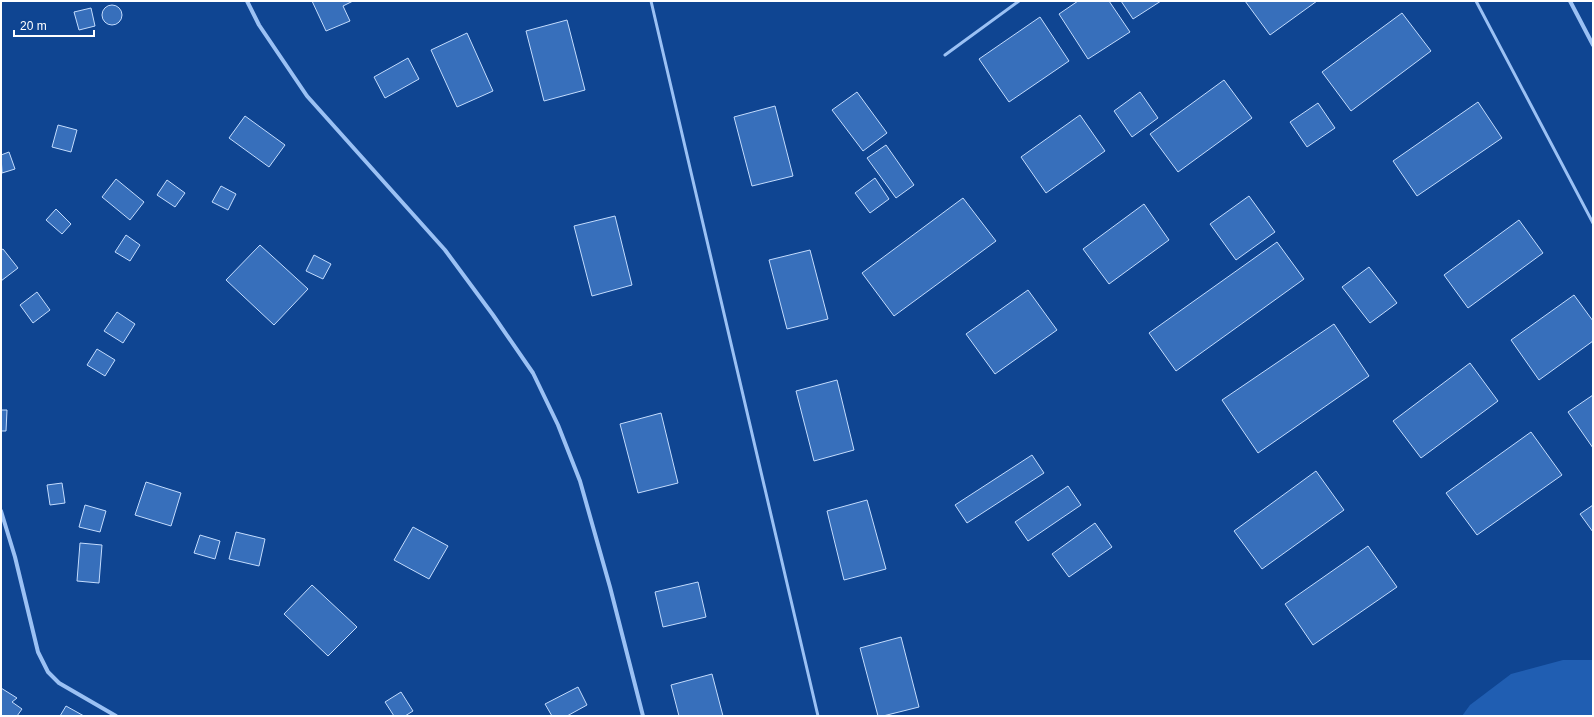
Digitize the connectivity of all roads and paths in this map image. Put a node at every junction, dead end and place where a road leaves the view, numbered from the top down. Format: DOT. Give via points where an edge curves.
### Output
graph roads {
  1 [pos="247,1"];
  2 [pos="650,1"];
  3 [pos="1019,1"];
  4 [pos="1476,1"];
  5 [pos="1570,1"];
  6 [pos="1593,45"];
  7 [pos="945,55"];
  8 [pos="1593,223"];
  9 [pos="1,511"];
  10 [pos="116,716"];
  11 [pos="642,716"];
  12 [pos="818,716"];
  1 -- 11 [label="street" via="259,25 307,96 445,250 533,373 558,424 580,481"];
  2 -- 12 [label="lane"];
  3 -- 7 [label="lane"];
  4 -- 8 [label="lane"];
  5 -- 6 [label="street"];
  9 -- 10 [label="street" via="38,652 48,672 58,683"];
}
